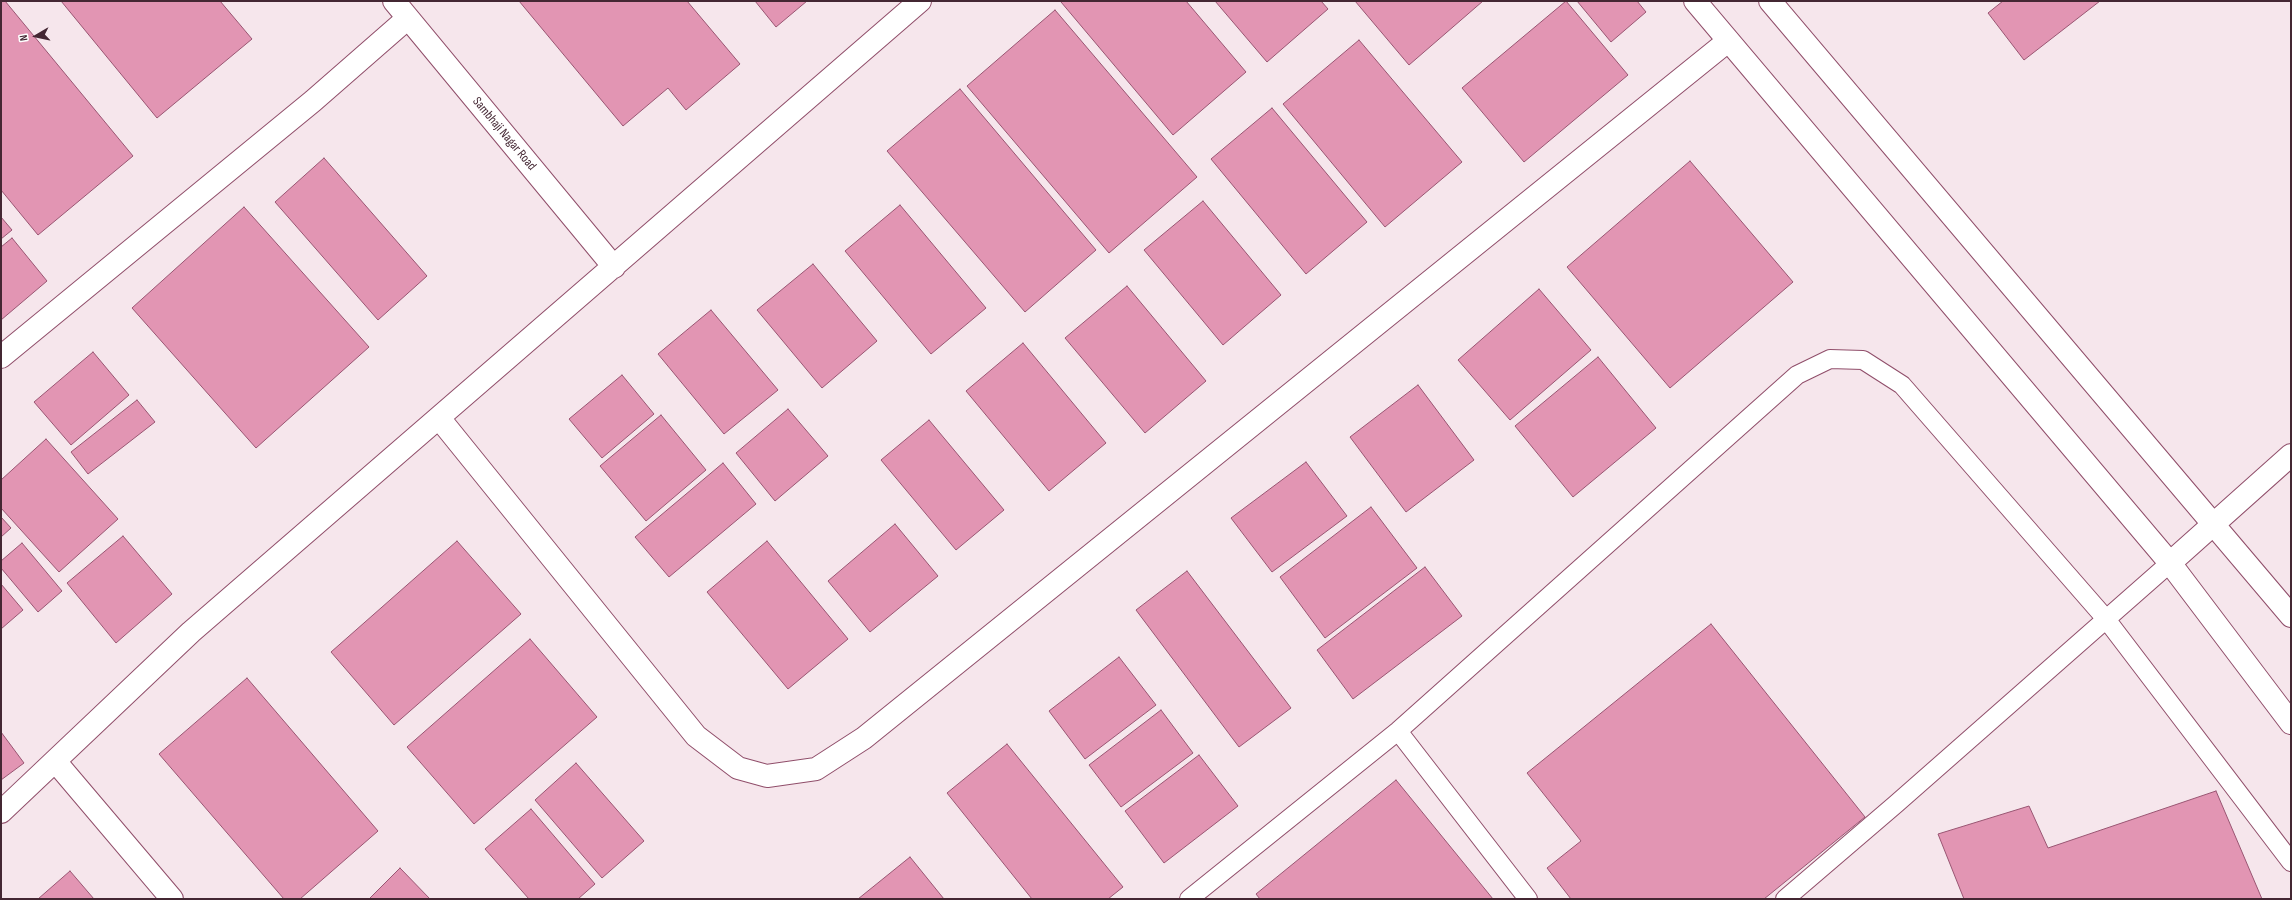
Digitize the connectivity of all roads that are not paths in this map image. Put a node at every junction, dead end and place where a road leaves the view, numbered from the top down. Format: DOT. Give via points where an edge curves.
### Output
graph roads {
  1 [pos="394,1"];
  2 [pos="920,1"];
  3 [pos="1694,1"];
  4 [pos="1770,1"];
  5 [pos="408,18"];
  6 [pos="1728,41"];
  7 [pos="614,267"];
  8 [pos="1,357"];
  9 [pos="439,418"];
  10 [pos="2291,455"];
  11 [pos="2213,523"];
  12 [pos="2170,563"];
  13 [pos="2291,616"];
  14 [pos="2106,619"];
  15 [pos="2291,724"];
  16 [pos="1398,731"];
  17 [pos="55,761"];
  18 [pos="1,812"];
  19 [pos="2291,862"];
  20 [pos="172,899"];
  21 [pos="1189,899"];
  22 [pos="1528,899"];
  23 [pos="1785,899"];
  1 -- 5 [label="street, Sambhaji Nagar Road"];
  2 -- 7 [label="street"];
  3 -- 6 [label="street"];
  4 -- 11 [label="street"];
  5 -- 7 [label="street, Sambhaji Nagar Road"];
  5 -- 8 [label="street" via="307,106"];
  6 -- 9 [label="street" via="864,738 816,769 767,776 738,768 696,736"];
  6 -- 12 [label="street"];
  7 -- 9 [label="street"];
  9 -- 17 [label="street" via="191,632"];
  10 -- 11 [label="street"];
  11 -- 12 [label="street"];
  11 -- 13 [label="street"];
  12 -- 14 [label="lane"];
  12 -- 15 [label="street"];
  14 -- 16 [label="lane" via="1902,386 1863,360 1830,359 1797,374"];
  14 -- 19 [label="lane"];
  14 -- 23 [label="lane"];
  16 -- 21 [label="lane"];
  16 -- 22 [label="lane"];
  17 -- 18 [label="street"];
  17 -- 20 [label="street"];
}
